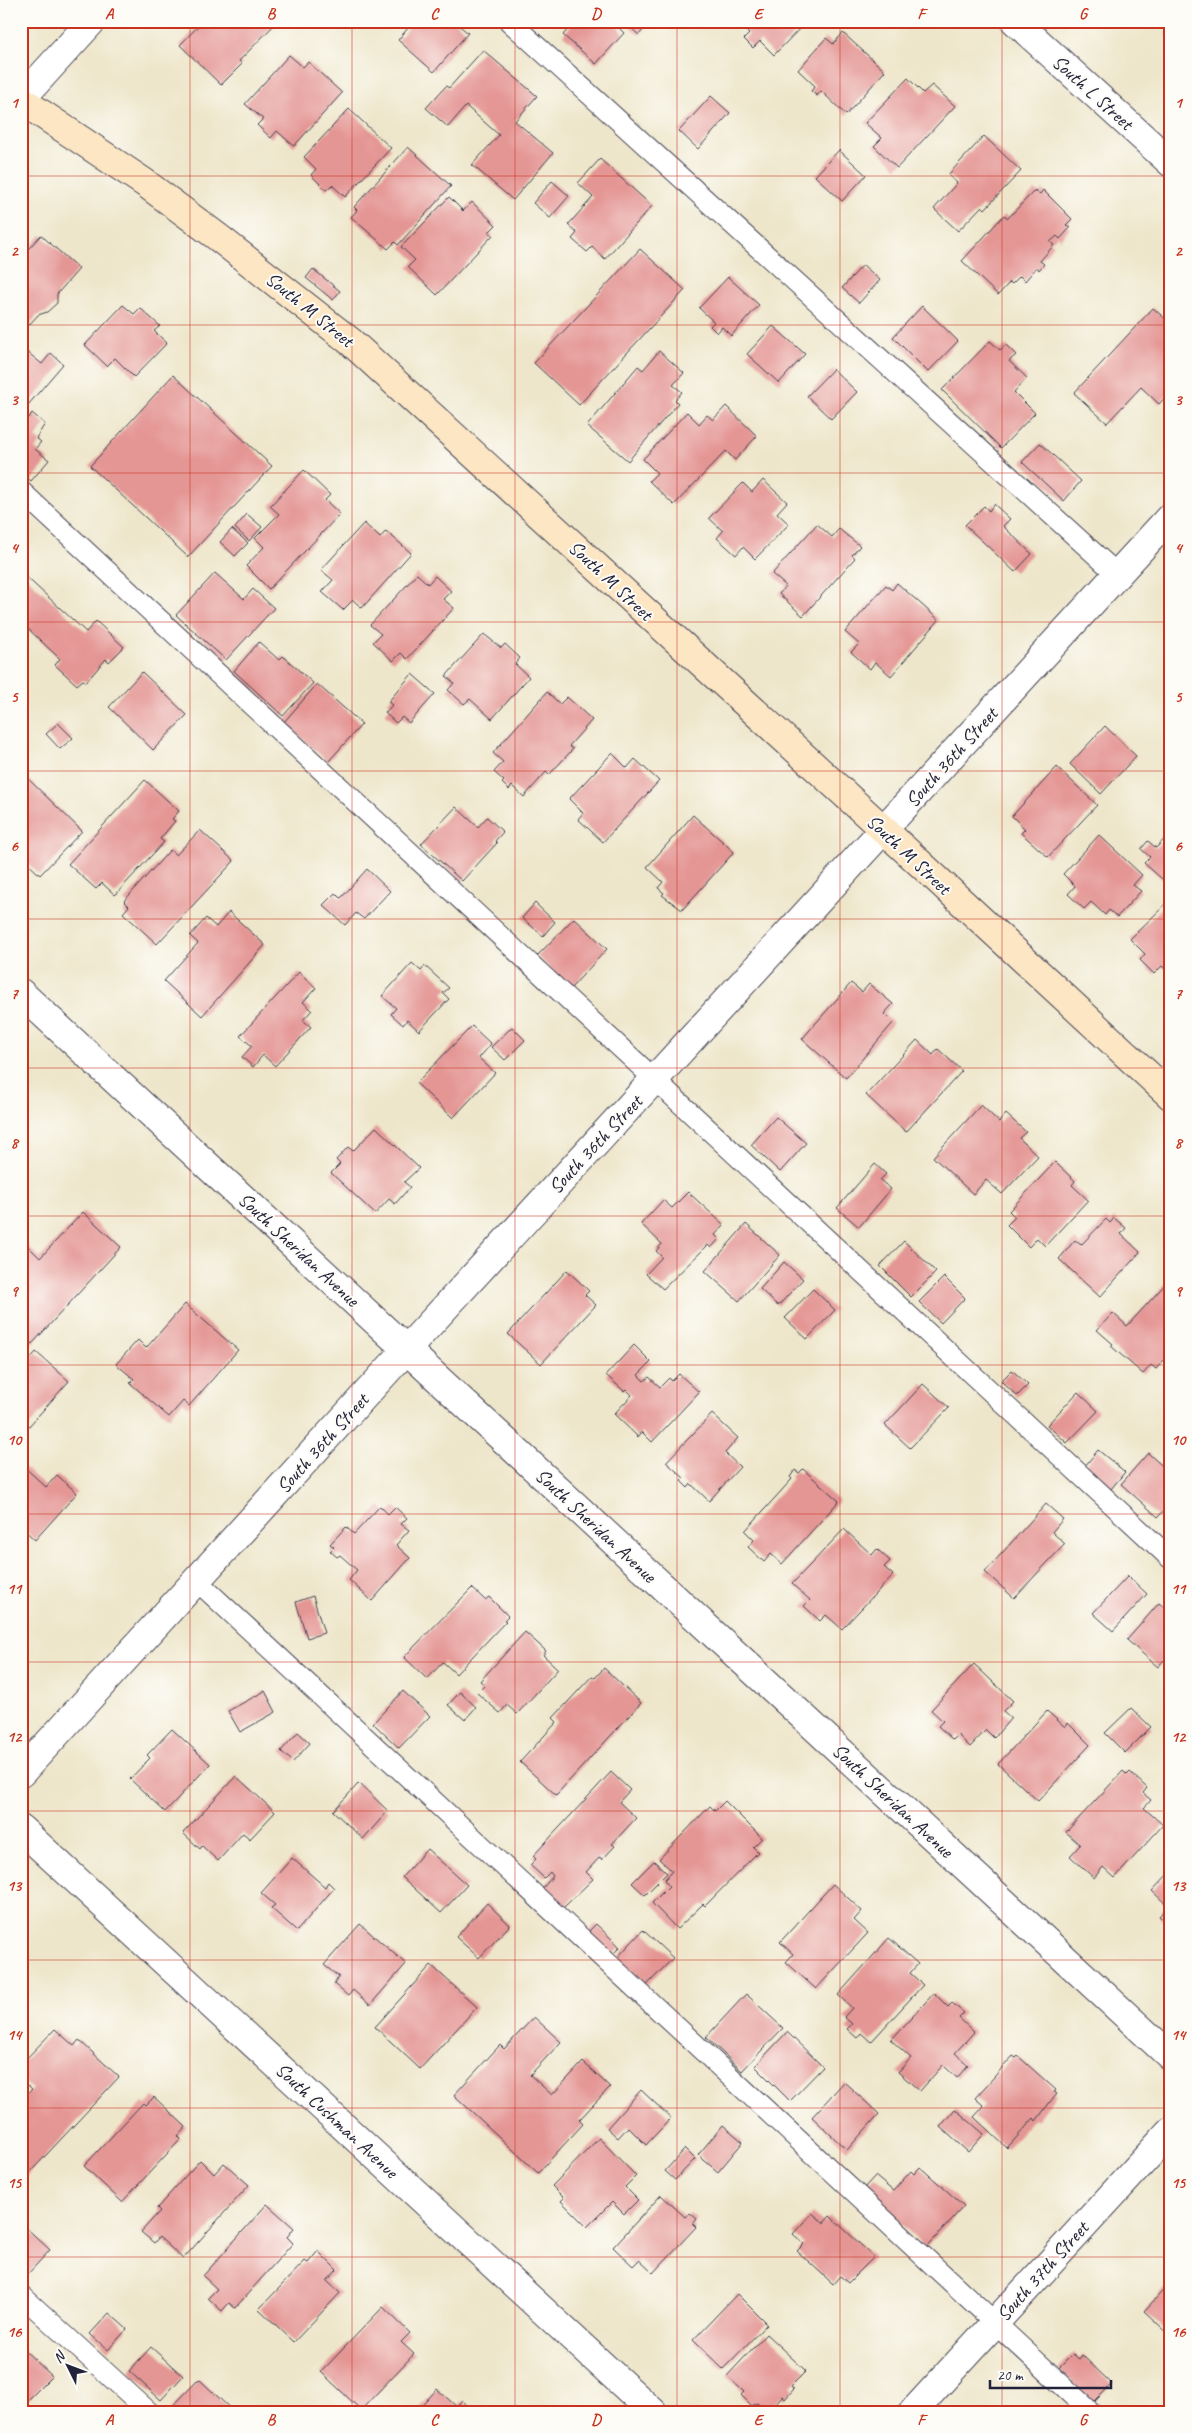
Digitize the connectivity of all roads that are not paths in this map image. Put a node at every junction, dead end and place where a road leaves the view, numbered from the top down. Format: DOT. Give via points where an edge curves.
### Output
graph roads {
  1 [pos="92,21"];
  2 [pos="509,21"];
  3 [pos="1015,21"];
  4 [pos="21,99"];
  5 [pos="1171,163"];
  6 [pos="21,491"];
  7 [pos="1171,516"];
  8 [pos="1118,574"];
  9 [pos="884,830"];
  10 [pos="21,993"];
  11 [pos="655,1079"];
  12 [pos="1171,1096"];
  13 [pos="407,1349"];
  14 [pos="1171,1559"];
  15 [pos="196,1580"];
  16 [pos="21,1773"];
  17 [pos="21,1829"];
  18 [pos="1171,2057"];
  19 [pos="1171,2131"];
  20 [pos="21,2295"];
  21 [pos="996,2322"];
  22 [pos="149,2412"];
  23 [pos="653,2412"];
  24 [pos="913,2412"];
  25 [pos="1091,2412"];
  1 -- 4 [label="street"];
  2 -- 8 [label="lane"];
  3 -- 5 [label="street, South L Street"];
  4 -- 9 [label="street, South M Street" via="212,232 351,342"];
  6 -- 11 [label="lane"];
  7 -- 8 [label="street, South 36th Street"];
  8 -- 9 [label="street, South 36th Street"];
  9 -- 11 [label="street, South 36th Street"];
  9 -- 12 [label="street, South M Street"];
  10 -- 13 [label="street, South Sheridan Avenue"];
  11 -- 13 [label="street, South 36th Street"];
  11 -- 14 [label="lane"];
  13 -- 15 [label="street, South 36th Street"];
  13 -- 18 [label="street, South Sheridan Avenue"];
  15 -- 16 [label="street, South 36th Street"];
  15 -- 21 [label="lane"];
  17 -- 23 [label="street, South Cushman Avenue"];
  19 -- 21 [label="street, South 37th Street"];
  20 -- 22 [label="lane"];
  21 -- 24 [label="street, South 37th Street"];
  21 -- 25 [label="lane"];
}
